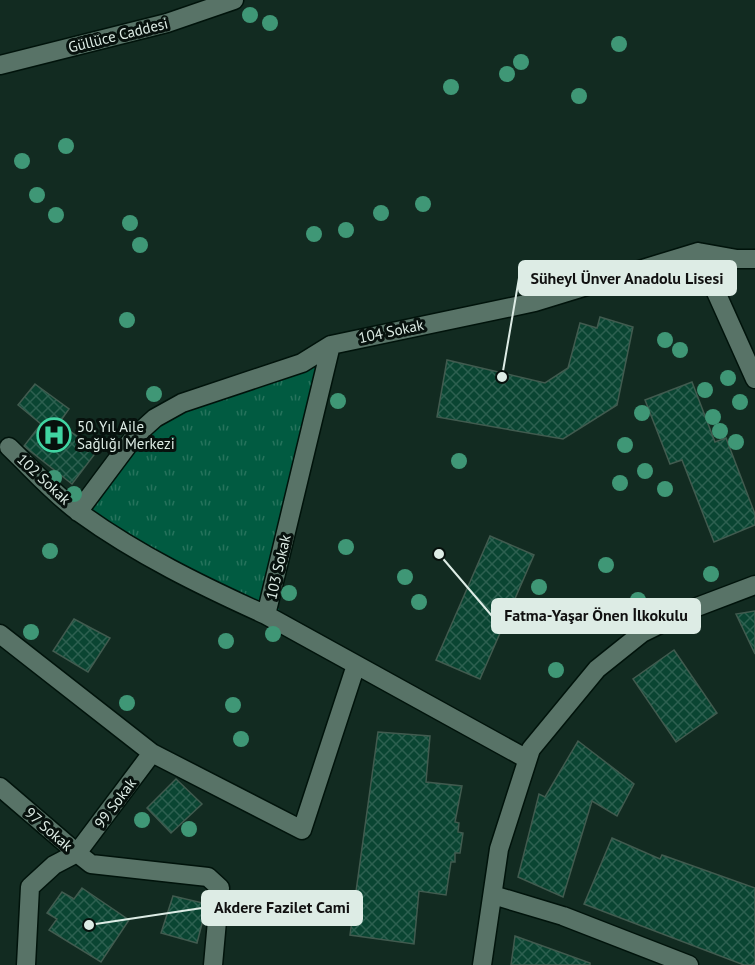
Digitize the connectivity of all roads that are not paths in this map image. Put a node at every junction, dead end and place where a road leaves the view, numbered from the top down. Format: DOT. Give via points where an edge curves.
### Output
graph roads {
  1 [pos="234,0"];
  2 [pos="0,65"];
  3 [pos="698,252"];
  4 [pos="755,259"];
  5 [pos="331,345"];
  6 [pos="755,379"];
  7 [pos="9,447"];
  8 [pos="78,512"];
  9 [pos="755,585"];
  10 [pos="266,615"];
  11 [pos="0,634"];
  12 [pos="356,665"];
  13 [pos="153,753"];
  14 [pos="527,759"];
  15 [pos="0,787"];
  16 [pos="77,853"];
  17 [pos="493,895"];
  18 [pos="26,965"];
  19 [pos="213,965"];
  20 [pos="482,965"];
  21 [pos="689,965"];
  1 -- 2 [label="street, Güllüce Caddesi" via="167,23"];
  3 -- 4 [label="street, 104 Sokak"];
  3 -- 5 [label="street, 104 Sokak" via="535,302"];
  3 -- 6 [label="street"];
  5 -- 8 [label="street, 104 Sokak" via="302,363 182,403 155,418 134,437"];
  5 -- 10 [label="street, 103 Sokak"];
  7 -- 8 [label="street, 102 Sokak"];
  8 -- 10 [label="street, 103 Sokak" via="194,582"];
  9 -- 14 [label="street" via="642,633 597,669"];
  10 -- 12 [label="street"];
  11 -- 13 [label="street"];
  12 -- 13 [label="street" via="302,830"];
  12 -- 14 [label="street"];
  13 -- 16 [label="street, 99 Sokak"];
  14 -- 17 [label="street" via="499,849"];
  15 -- 16 [label="street, 97 Sokak"];
  16 -- 18 [label="street, 97 Sokak" via="54,865 30,887"];
  16 -- 19 [label="street" via="91,864 208,877 220,888"];
  17 -- 20 [label="street"];
  17 -- 21 [label="street" via="563,916"];
}
